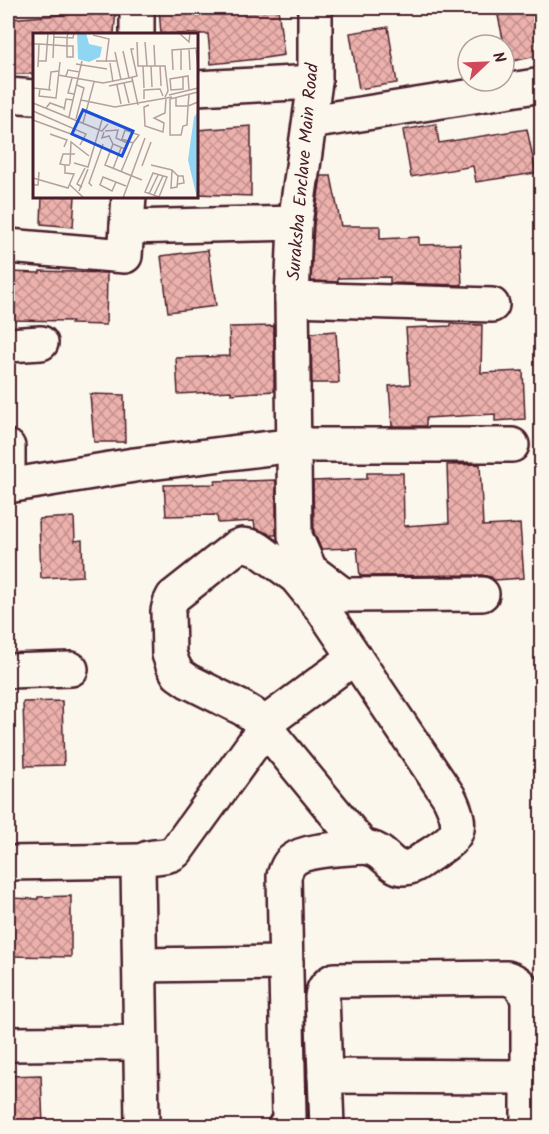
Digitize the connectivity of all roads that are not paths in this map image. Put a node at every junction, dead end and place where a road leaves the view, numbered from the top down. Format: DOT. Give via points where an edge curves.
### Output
graph roads {
  1 [pos="137,8"];
  2 [pos="315,8"];
  3 [pos="137,33"];
  4 [pos="315,82"];
  5 [pos="542,85"];
  6 [pos="198,88"];
  7 [pos="8,95"];
  8 [pos="33,97"];
  9 [pos="310,122"];
  10 [pos="295,223"];
  11 [pos="127,226"];
  12 [pos="8,246"];
  13 [pos="292,299"];
  14 [pos="492,305"];
  15 [pos="40,343"];
  16 [pos="8,345"];
  17 [pos="295,445"];
  18 [pos="512,445"];
  19 [pos="8,447"];
  20 [pos="8,486"];
  21 [pos="482,594"];
  22 [pos="333,603"];
  23 [pos="355,657"];
  24 [pos="71,669"];
  25 [pos="8,671"];
  26 [pos="263,725"];
  27 [pos="238,765"];
  28 [pos="296,765"];
  29 [pos="363,847"];
  30 [pos="140,861"];
  31 [pos="8,863"];
  32 [pos="286,963"];
  33 [pos="140,965"];
  34 [pos="141,1043"];
  35 [pos="8,1044"];
  36 [pos="325,1076"];
  37 [pos="528,1077"];
  38 [pos="143,1126"];
  39 [pos="285,1126"];
  40 [pos="327,1126"];
  41 [pos="528,1126"];
  1 -- 3 [label="street"];
  2 -- 4 [label="street, Suraksha Enclave Main Road"];
  4 -- 6 [label="street"];
  4 -- 9 [label="street, Suraksha Enclave Main Road"];
  5 -- 9 [label="street"];
  7 -- 8 [label="street"];
  9 -- 10 [label="street, Suraksha Enclave Main Road"];
  10 -- 11 [label="street"];
  10 -- 13 [label="street, Suraksha Enclave Main Road"];
  11 -- 12 [label="street"];
  13 -- 14 [label="street"];
  13 -- 17 [label="street, Suraksha Enclave Main Road"];
  15 -- 16 [label="street"];
  17 -- 18 [label="street"];
  17 -- 20 [label="street"];
  17 -- 22 [label="street, Suraksha Enclave Main Road" via="295,536 310,570"];
  19 -- 20 [label="street"];
  21 -- 22 [label="street"];
  22 -- 23 [label="street"];
  22 -- 26 [label="street" via="258,549 242,545 173,597 168,610 169,654 178,674 242,708"];
  23 -- 26 [label="street"];
  23 -- 29 [label="street" via="449,797 458,820 456,834 450,841 414,866 399,867 372,847"];
  24 -- 25 [label="street"];
  26 -- 27 [label="street"];
  26 -- 28 [label="street"];
  27 -- 28 [label="street"];
  27 -- 30 [label="street" via="172,855"];
  28 -- 29 [label="street"];
  29 -- 32 [label="street" via="307,853 286,868"];
  30 -- 31 [label="street"];
  30 -- 33 [label="street"];
  32 -- 33 [label="street"];
  32 -- 39 [label="street" via="290,1116"];
  33 -- 34 [label="street"];
  34 -- 35 [label="street"];
  34 -- 38 [label="street"];
  36 -- 37 [label="street"];
  36 -- 37 [label="street" via="322,997 328,983 507,978 522,986 528,1001"];
  36 -- 40 [label="street"];
  37 -- 41 [label="street"];
}
